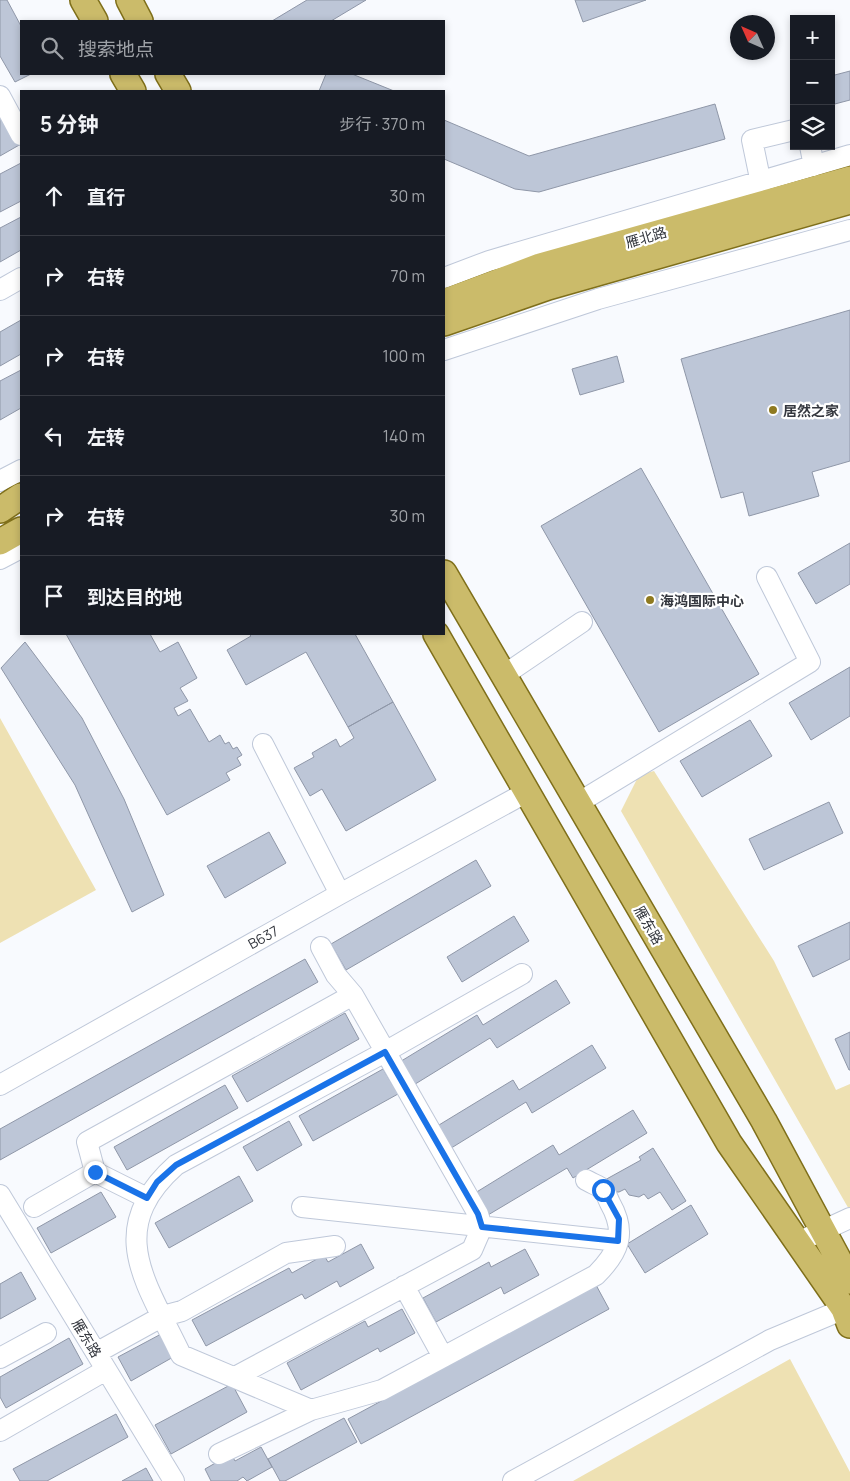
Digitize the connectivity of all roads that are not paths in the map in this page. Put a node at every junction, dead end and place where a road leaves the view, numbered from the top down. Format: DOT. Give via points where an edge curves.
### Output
graph roads {
  1 [pos="84,0"];
  2 [pos="129,0"];
  3 [pos="94,20"];
  4 [pos="139,20"];
  5 [pos="124,75"];
  6 [pos="169,75"];
  7 [pos="132,90"];
  8 [pos="177,90"];
  9 [pos="2,106"];
  10 [pos="790,131"];
  11 [pos="20,133"];
  12 [pos="811,150"];
  13 [pos="850,155"];
  14 [pos="814,166"];
  15 [pos="850,179"];
  16 [pos="763,192"];
  17 [pos="850,201"];
  18 [pos="850,230"];
  19 [pos="445,278"];
  20 [pos="20,279"];
  21 [pos="0,290"];
  22 [pos="445,302"];
  23 [pos="445,323"];
  24 [pos="445,350"];
  25 [pos="20,471"];
  26 [pos="0,481"];
  27 [pos="20,497"];
  28 [pos="0,510"];
  29 [pos="20,531"];
  30 [pos="0,542"];
  31 [pos="20,549"];
  32 [pos="0,559"];
  33 [pos="445,575"];
  34 [pos="767,577"];
  35 [pos="582,622"];
  36 [pos="437,635"];
  37 [pos="504,676"];
  38 [pos="263,744"];
  39 [pos="527,792"];
  40 [pos="578,803"];
  41 [pos="340,894"];
  42 [pos="321,947"];
  43 [pos="522,974"];
  44 [pos="354,995"];
  45 [pos="385,1052"];
  46 [pos="0,1085"];
  47 [pos="764,1121"];
  48 [pos="728,1143"];
  49 [pos="95,1172"];
  50 [pos="586,1180"];
  51 [pos="0,1195"];
  52 [pos="147,1198"];
  53 [pos="34,1207"];
  54 [pos="302,1207"];
  55 [pos="850,1218"];
  56 [pos="482,1227"];
  57 [pos="821,1230"];
  58 [pos="618,1241"];
  59 [pos="798,1242"];
  60 [pos="335,1246"];
  61 [pos="850,1281"];
  62 [pos="404,1286"];
  63 [pos="163,1316"];
  64 [pos="847,1317"];
  65 [pos="46,1333"];
  66 [pos="96,1353"];
  67 [pos="443,1357"];
  68 [pos="0,1358"];
  69 [pos="106,1370"];
  70 [pos="234,1377"];
  71 [pos="311,1410"];
  72 [pos="0,1431"];
  73 [pos="219,1454"];
  74 [pos="174,1481"];
  75 [pos="513,1481"];
  1 -- 3 [label="main road"];
  2 -- 4 [label="main road"];
  5 -- 7 [label="main road"];
  6 -- 8 [label="main road"];
  9 -- 11 [label="street"];
  10 -- 16 [label="street" via="752,140"];
  12 -- 14 [label="street"];
  13 -- 14 [label="street"];
  14 -- 16 [label="street"];
  15 -- 16 [label="main road, 雁北路"];
  16 -- 19 [label="street" via="489,261"];
  16 -- 22 [label="main road, 雁北路" via="540,266"];
  17 -- 23 [label="main road, 雁北路" via="548,287"];
  18 -- 24 [label="street" via="598,299"];
  20 -- 21 [label="street"];
  25 -- 26 [label="street"];
  27 -- 28 [label="main road"];
  29 -- 30 [label="main road"];
  31 -- 32 [label="street"];
  33 -- 37 [label="main road, 雁东路"];
  34 -- 40 [label="street" via="810,662"];
  35 -- 37 [label="street"];
  36 -- 39 [label="main road"];
  37 -- 40 [label="main road, 雁东路"];
  38 -- 41 [label="street"];
  39 -- 41 [label="street, B637"];
  39 -- 48 [label="main road"];
  40 -- 47 [label="main road, 雁东路"];
  41 -- 46 [label="street, B637"];
  42 -- 44 [label="street" via="336,975"];
  43 -- 45 [label="street"];
  44 -- 45 [label="street"];
  44 -- 49 [label="street" via="87,1142"];
  45 -- 52 [label="street" via="176,1165 157,1182"];
  45 -- 56 [label="street" via="478,1214"];
  47 -- 48 [label="main road"];
  47 -- 57 [label="main road, 雁东路"];
  48 -- 59 [label="main road"];
  49 -- 52 [label="street"];
  49 -- 53 [label="street"];
  50 -- 58 [label="street" via="603,1190 619,1219"];
  51 -- 66 [label="street, 雁东路"];
  52 -- 63 [label="street" via="136,1228 136,1253 143,1277"];
  54 -- 56 [label="street"];
  55 -- 57 [label="street"];
  56 -- 58 [label="street"];
  56 -- 62 [label="street" via="472,1250"];
  57 -- 59 [label="street"];
  57 -- 61 [label="main road, 雁东路"];
  58 -- 67 [label="street" via="607,1264 596,1275"];
  59 -- 64 [label="main road"];
  60 -- 63 [label="street" via="286,1253 182,1311"];
  62 -- 67 [label="street"];
  62 -- 70 [label="street"];
  63 -- 66 [label="street"];
  63 -- 70 [label="street" via="181,1354"];
  64 -- 75 [label="street" via="770,1340"];
  65 -- 68 [label="street"];
  66 -- 69 [label="street, 雁东路"];
  67 -- 71 [label="street" via="382,1390"];
  69 -- 72 [label="street"];
  69 -- 74 [label="street, 雁东路"];
  70 -- 71 [label="street"];
  71 -- 73 [label="street"];
}
